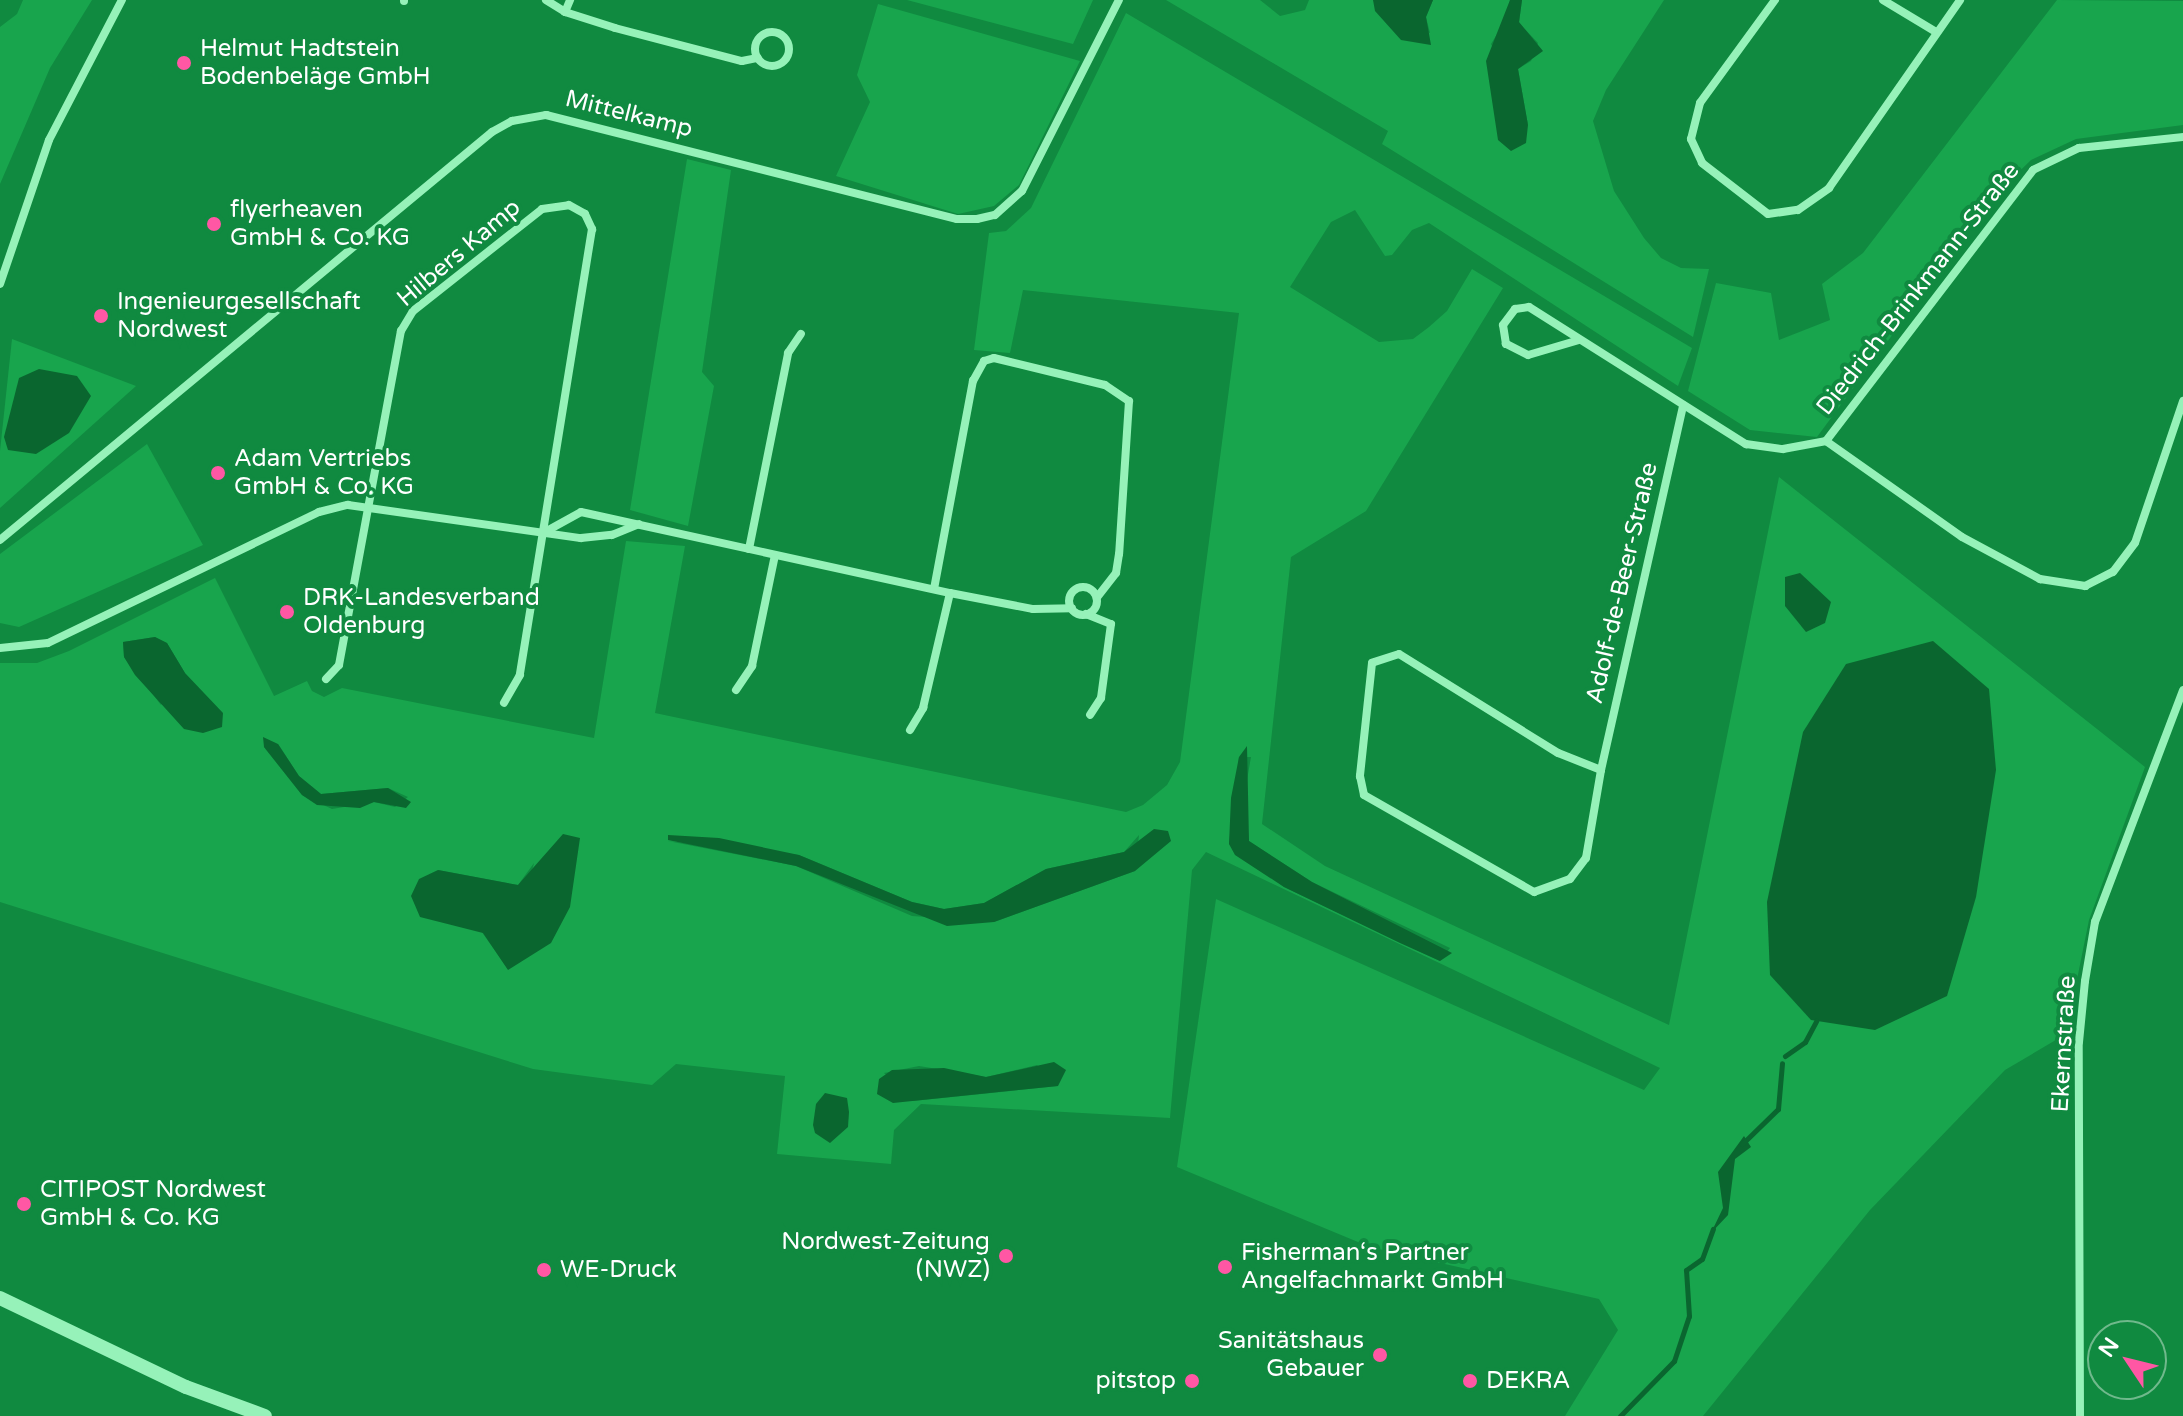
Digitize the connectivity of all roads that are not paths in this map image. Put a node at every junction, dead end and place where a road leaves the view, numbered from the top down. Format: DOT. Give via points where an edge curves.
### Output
graph roads {
  1 [pos="122,0"];
  2 [pos="546,0"];
  3 [pos="570,0"];
  4 [pos="1119,0"];
  5 [pos="1775,0"];
  6 [pos="1883,0"];
  7 [pos="1960,0"];
  8 [pos="565,12"];
  9 [pos="1936,32"];
  10 [pos="758,58"];
  11 [pos="2183,137"];
  12 [pos="0,284"];
  13 [pos="801,334"];
  14 [pos="1579,340"];
  15 [pos="2183,401"];
  16 [pos="1683,405"];
  17 [pos="1826,441"];
  18 [pos="369,504"];
  19 [pos="639,524"];
  20 [pos="543,533"];
  21 [pos="0,540"];
  22 [pos="749,549"];
  23 [pos="775,555"];
  24 [pos="934,589"];
  25 [pos="950,593"];
  26 [pos="1097,597"];
  27 [pos="1072,608"];
  28 [pos="1086,614"];
  29 [pos="0,648"];
  30 [pos="326,679"];
  31 [pos="736,690"];
  32 [pos="2183,690"];
  33 [pos="504,703"];
  34 [pos="1090,715"];
  35 [pos="910,730"];
  36 [pos="1601,770"];
  37 [pos="0,1298"];
  38 [pos="265,1416"];
  39 [pos="2080,1416"];
  1 -- 12 [label="street" via="49,140"];
  2 -- 8 [label="street"];
  3 -- 8 [label="street"];
  4 -- 21 [label="street, Mittelkamp" via="1022,191 995,215 977,219 957,219 546,115 512,121 492,132"];
  5 -- 9 [label="street" via="1700,103 1691,139 1702,163 1768,214 1798,210 1829,188"];
  6 -- 9 [label="street"];
  7 -- 9 [label="street"];
  8 -- 10 [label="street" via="742,61"];
  10 -- 10 [label="street" via="774,66 783,62 788,54 785,38 778,33 762,36 755,50"];
  11 -- 17 [label="street, Diedrich-Brinkmann-Straße" via="2079,148 2033,170"];
  13 -- 22 [label="street" via="788,353"];
  14 -- 14 [label="street, Diedrich-Brinkmann-Straße" via="1529,307 1515,309 1503,325 1506,344 1528,355"];
  14 -- 16 [label="street, Diedrich-Brinkmann-Straße"];
  15 -- 17 [label="street, Diedrich-Brinkmann-Straße" via="2135,543 2113,572 2085,586 2040,579 1962,537"];
  16 -- 17 [label="street, Diedrich-Brinkmann-Straße" via="1754,446 1783,449"];
  16 -- 36 [label="street, Adolf-de-Beer-Straße"];
  18 -- 20 [label="street"];
  18 -- 20 [label="street, Hilbers Kamp" via="394,356 406,321 542,209 569,205 585,214 592,229"];
  18 -- 29 [label="street" via="319,512 48,643"];
  18 -- 30 [label="street" via="339,665"];
  19 -- 20 [label="street" via="612,535 581,538"];
  19 -- 20 [label="street" via="581,512"];
  19 -- 22 [label="street"];
  20 -- 33 [label="street" via="520,675"];
  22 -- 23 [label="street"];
  23 -- 24 [label="street"];
  23 -- 31 [label="street" via="752,666"];
  24 -- 25 [label="street"];
  24 -- 26 [label="street" via="973,381 977,369 994,358 1105,385 1129,401 1116,573"];
  25 -- 27 [label="street" via="1033,609"];
  25 -- 35 [label="street" via="923,708"];
  26 -- 27 [label="street" via="1078,588 1071,595"];
  26 -- 28 [label="street"];
  27 -- 28 [label="street"];
  28 -- 34 [label="street" via="1111,624 1101,698"];
  32 -- 39 [label="street, Ekernstraße" via="2095,922 2085,981 2079,1042"];
  36 -- 36 [label="street, Adolf-de-Beer-Straße" via="1558,753 1399,654 1372,663 1360,776 1364,795 1534,892 1556,888 1581,869"];
  37 -- 38 [label="street" via="186,1387"];
}
